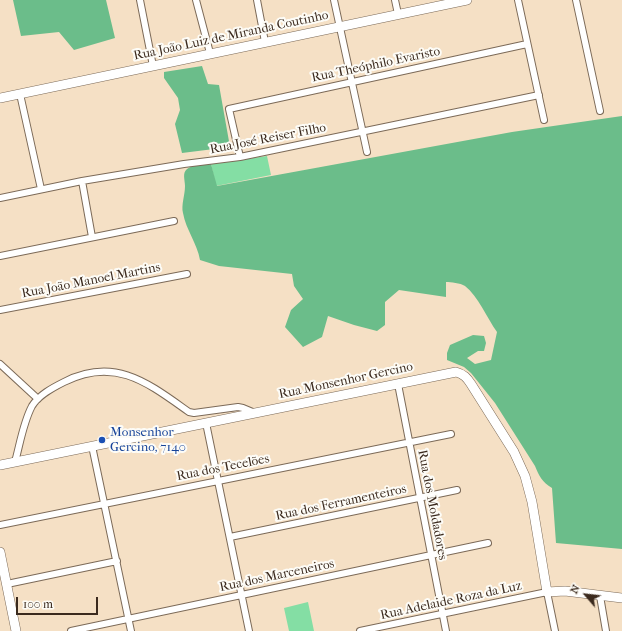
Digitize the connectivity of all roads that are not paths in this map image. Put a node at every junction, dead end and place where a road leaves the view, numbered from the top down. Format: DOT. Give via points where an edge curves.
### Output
graph roads {
  1 [pos="140,0"];
  2 [pos="196,0"];
  3 [pos="257,0"];
  4 [pos="334,0"];
  5 [pos="395,0"];
  6 [pos="467,0"];
  7 [pos="518,0"];
  8 [pos="576,0"];
  9 [pos="457,1"];
  10 [pos="398,14"];
  11 [pos="340,27"];
  12 [pos="265,42"];
  13 [pos="527,44"];
  14 [pos="210,53"];
  15 [pos="152,66"];
  16 [pos="352,82"];
  17 [pos="20,94"];
  18 [pos="539,95"];
  19 [pos="0,98"];
  20 [pos="600,110"];
  21 [pos="544,120"];
  22 [pos="363,131"];
  23 [pos="367,152"];
  24 [pos="240,157"];
  25 [pos="82,181"];
  26 [pos="41,189"];
  27 [pos="0,198"];
  28 [pos="174,221"];
  29 [pos="92,238"];
  30 [pos="0,256"];
  31 [pos="187,274"];
  32 [pos="0,310"];
  33 [pos="0,364"];
  34 [pos="398,384"];
  35 [pos="38,399"];
  36 [pos="255,413"];
  37 [pos="206,423"];
  38 [pos="450,434"];
  39 [pos="409,442"];
  40 [pos="92,446"];
  41 [pos="15,462"];
  42 [pos="0,465"];
  43 [pos="218,481"];
  44 [pos="457,490"];
  45 [pos="420,498"];
  46 [pos="104,504"];
  47 [pos="0,525"];
  48 [pos="230,537"];
  49 [pos="488,543"];
  50 [pos="0,552"];
  51 [pos="431,555"];
  52 [pos="117,561"];
  53 [pos="7,584"];
  54 [pos="547,592"];
  55 [pos="242,595"];
  56 [pos="600,596"];
  57 [pos="622,598"];
  58 [pos="442,614"];
  59 [pos="129,619"];
  60 [pos="16,631"];
  61 [pos="71,631"];
  62 [pos="131,631"];
  63 [pos="249,631"];
  64 [pos="360,631"];
  65 [pos="446,631"];
  66 [pos="555,631"];
  67 [pos="606,631"];
  1 -- 15 [label="street"];
  2 -- 14 [label="street"];
  3 -- 12 [label="street"];
  4 -- 11 [label="street"];
  5 -- 10 [label="street"];
  6 -- 9 [label="main road, Rua João Luiz de Miranda Coutinho"];
  7 -- 13 [label="street"];
  8 -- 20 [label="street"];
  9 -- 10 [label="main road, Rua João Luiz de Miranda Coutinho"];
  10 -- 11 [label="main road, Rua João Luiz de Miranda Coutinho"];
  11 -- 12 [label="main road, Rua João Luiz de Miranda Coutinho"];
  11 -- 16 [label="street"];
  12 -- 14 [label="main road, Rua João Luiz de Miranda Coutinho"];
  13 -- 16 [label="street, Rua Theóphilo Evaristo"];
  13 -- 18 [label="street"];
  14 -- 15 [label="main road, Rua João Luiz de Miranda Coutinho"];
  15 -- 17 [label="main road, Rua João Luiz de Miranda Coutinho"];
  16 -- 22 [label="street"];
  16 -- 24 [label="street, Rua Theóphilo Evaristo" via="229,109"];
  17 -- 19 [label="main road, Rua João Luiz de Miranda Coutinho"];
  17 -- 26 [label="street"];
  18 -- 21 [label="street"];
  18 -- 22 [label="street, Rua José Reiser Filho"];
  22 -- 23 [label="street"];
  22 -- 24 [label="street, Rua José Reiser Filho"];
  24 -- 25 [label="street, Rua José Reiser Filho"];
  25 -- 26 [label="street, Rua José Reiser Filho"];
  25 -- 29 [label="street"];
  26 -- 27 [label="street, Rua José Reiser Filho"];
  28 -- 29 [label="street"];
  29 -- 30 [label="street"];
  31 -- 32 [label="street, Rua João Manoel Martins"];
  33 -- 35 [label="street"];
  34 -- 36 [label="main road, Rua Monsenhor Gercino"];
  34 -- 39 [label="street, Rua dos Moldadores"];
  34 -- 54 [label="main road, Rua Monsenhor Gercino" via="456,372 462,373 469,380 514,452 525,476 532,502"];
  35 -- 36 [label="street" via="73,377 89,372 107,372 140,380 189,412 201,413 238,407"];
  35 -- 41 [label="street" via="26,422"];
  36 -- 37 [label="main road, Rua Monsenhor Gercino"];
  37 -- 40 [label="main road, Rua Monsenhor Gercino"];
  37 -- 43 [label="street"];
  38 -- 39 [label="street, Rua dos Tecelões"];
  39 -- 43 [label="street, Rua dos Tecelões"];
  39 -- 45 [label="street, Rua dos Moldadores"];
  40 -- 41 [label="main road, Rua Monsenhor Gercino"];
  40 -- 46 [label="street"];
  41 -- 42 [label="main road, Rua Monsenhor Gercino"];
  43 -- 46 [label="street, Rua dos Tecelões"];
  43 -- 48 [label="street"];
  44 -- 45 [label="street, Rua dos Ferramenteiros"];
  45 -- 48 [label="street, Rua dos Ferramenteiros"];
  45 -- 51 [label="street, Rua dos Moldadores"];
  46 -- 47 [label="street, Rua dos Tecelões"];
  46 -- 52 [label="street"];
  48 -- 55 [label="street"];
  49 -- 51 [label="street, Rua dos Marceneiros"];
  50 -- 53 [label="main road"];
  51 -- 55 [label="street, Rua dos Marceneiros"];
  51 -- 58 [label="street, Rua dos Moldadores"];
  52 -- 53 [label="street"];
  52 -- 59 [label="street"];
  53 -- 60 [label="main road"];
  54 -- 56 [label="main road" via="565,591"];
  54 -- 58 [label="street, Rua Adelaide Roza da Luz"];
  54 -- 66 [label="street"];
  55 -- 59 [label="street, Rua dos Marceneiros"];
  55 -- 63 [label="street"];
  56 -- 57 [label="main road"];
  56 -- 67 [label="street"];
  58 -- 64 [label="street, Rua Adelaide Roza da Luz"];
  58 -- 65 [label="street, Rua dos Moldadores"];
  59 -- 61 [label="street, Rua dos Marceneiros"];
  59 -- 62 [label="street"];
}
